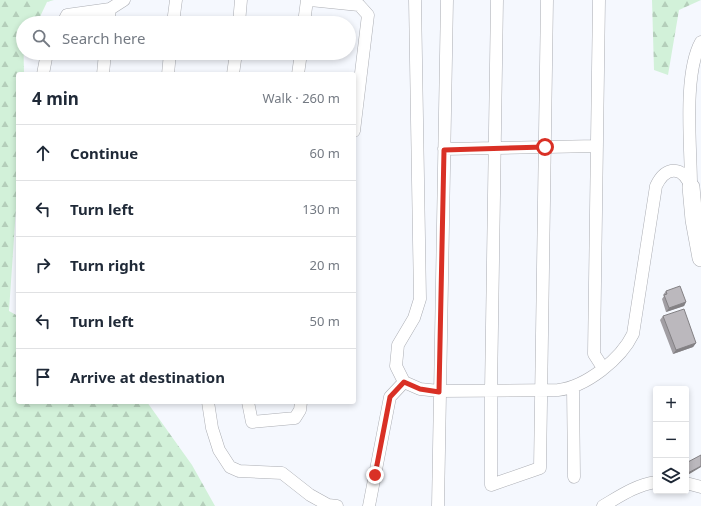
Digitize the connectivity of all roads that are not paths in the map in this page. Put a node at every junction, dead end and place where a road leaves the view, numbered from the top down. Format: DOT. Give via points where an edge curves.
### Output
graph roads {
  1 [pos="124,0"];
  2 [pos="176,0"];
  3 [pos="242,0"];
  4 [pos="307,0"];
  5 [pos="310,0"];
  6 [pos="415,0"];
  7 [pos="446,0"];
  8 [pos="497,0"];
  9 [pos="548,0"];
  10 [pos="599,0"];
  11 [pos="359,2"];
  12 [pos="110,9"];
  13 [pos="67,16"];
  14 [pos="109,16"];
  15 [pos="174,16"];
  16 [pos="240,16"];
  17 [pos="305,16"];
  18 [pos="701,42"];
  19 [pos="46,60"];
  20 [pos="104,60"];
  21 [pos="169,60"];
  22 [pos="235,60"];
  23 [pos="300,60"];
  24 [pos="43,72"];
  25 [pos="103,72"];
  26 [pos="168,72"];
  27 [pos="233,72"];
  28 [pos="298,72"];
  29 [pos="356,114"];
  30 [pos="597,146"];
  31 [pos="545,147"];
  32 [pos="495,148"];
  33 [pos="444,150"];
  34 [pos="691,187"];
  35 [pos="701,258"];
  36 [pos="603,368"];
  37 [pos="404,382"];
  38 [pos="573,387"];
  39 [pos="541,390"];
  40 [pos="491,391"];
  41 [pos="439,392"];
  42 [pos="208,404"];
  43 [pos="248,404"];
  44 [pos="301,404"];
  45 [pos="574,477"];
  46 [pos="653,483"];
  47 [pos="689,484"];
  48 [pos="701,487"];
  49 [pos="337,506"];
  50 [pos="369,506"];
  51 [pos="438,506"];
  52 [pos="603,506"];
  1 -- 12 [label="street"];
  2 -- 15 [label="street"];
  3 -- 16 [label="street"];
  4 -- 17 [label="street"];
  5 -- 11 [label="street"];
  6 -- 37 [label="street" via="420,299 414,318 398,345 396,366"];
  7 -- 33 [label="street"];
  8 -- 32 [label="street"];
  9 -- 31 [label="street"];
  10 -- 30 [label="street"];
  11 -- 29 [label="street" via="368,15"];
  12 -- 13 [label="street"];
  12 -- 14 [label="street"];
  18 -- 34 [label="street" via="696,50 690,77"];
  19 -- 24 [label="street"];
  20 -- 25 [label="street"];
  21 -- 26 [label="street"];
  22 -- 27 [label="street"];
  23 -- 28 [label="street"];
  30 -- 31 [label="street"];
  30 -- 36 [label="street" via="594,354"];
  31 -- 32 [label="street"];
  31 -- 39 [label="street"];
  32 -- 33 [label="street"];
  32 -- 40 [label="street"];
  33 -- 41 [label="street"];
  34 -- 35 [label="street"];
  34 -- 36 [label="street" via="688,177 680,172 669,171 661,176 656,186 632,334 622,352"];
  36 -- 38 [label="street"];
  37 -- 41 [label="street" via="420,389"];
  37 -- 50 [label="street" via="390,397"];
  38 -- 39 [label="street"];
  38 -- 45 [label="street"];
  39 -- 40 [label="street"];
  39 -- 40 [label="street" via="540,468 492,485"];
  40 -- 41 [label="street"];
  41 -- 51 [label="street"];
  42 -- 49 [label="street" via="219,450 230,467 239,471 282,473 310,495 328,505"];
  43 -- 44 [label="street" via="252,422 295,418"];
  46 -- 52 [label="street" via="632,489"];
  47 -- 48 [label="street"];
}
